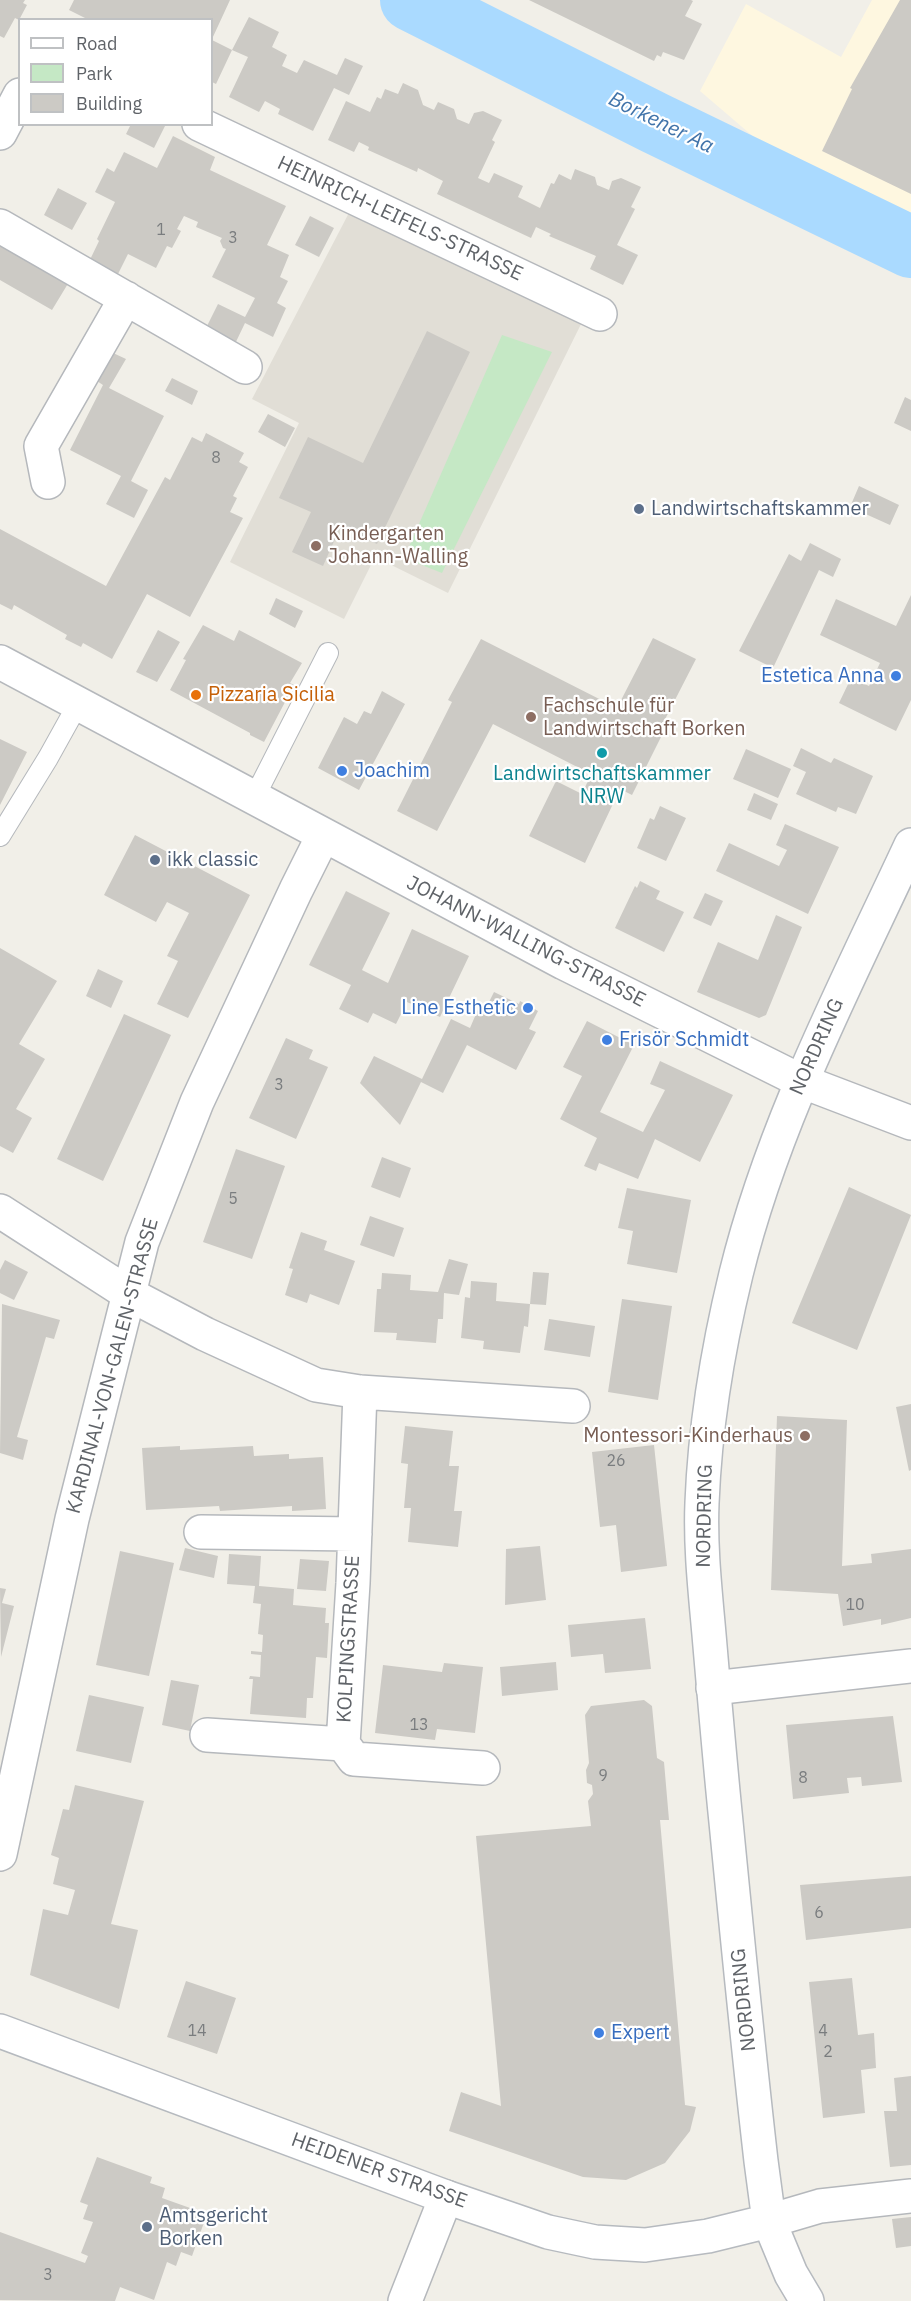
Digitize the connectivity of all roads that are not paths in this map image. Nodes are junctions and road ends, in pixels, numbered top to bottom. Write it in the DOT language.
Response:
graph roads {
  1 [pos="18,99"];
  2 [pos="204,126"];
  3 [pos="0,133"];
  4 [pos="0,226"];
  5 [pos="126,298"];
  6 [pos="600,314"];
  7 [pos="245,367"];
  8 [pos="48,482"];
  9 [pos="328,653"];
  10 [pos="0,662"];
  11 [pos="78,704"];
  12 [pos="254,798"];
  13 [pos="0,836"];
  14 [pos="323,836"];
  15 [pos="911,845"];
  16 [pos="801,1081"];
  17 [pos="911,1123"];
  18 [pos="0,1211"];
  19 [pos="129,1294"];
  20 [pos="360,1392"];
  21 [pos="573,1406"];
  22 [pos="201,1532"];
  23 [pos="355,1534"];
  24 [pos="911,1666"];
  25 [pos="714,1688"];
  26 [pos="207,1735"];
  27 [pos="343,1744"];
  28 [pos="483,1768"];
  29 [pos="0,1854"];
  30 [pos="0,2031"];
  31 [pos="911,2196"];
  32 [pos="446,2197"];
  33 [pos="769,2221"];
  34 [pos="405,2301"];
  35 [pos="807,2301"];
  1 -- 3 [label="street"];
  2 -- 6 [label="street, HEINRICH-LEIFELS-STRASSE"];
  4 -- 5 [label="street"];
  5 -- 7 [label="street"];
  5 -- 8 [label="street"];
  9 -- 12 [label="lane"];
  10 -- 11 [label="street, JOHANN-WALLING-STRASSE"];
  11 -- 12 [label="street, JOHANN-WALLING-STRASSE"];
  11 -- 13 [label="lane"];
  12 -- 14 [label="street, JOHANN-WALLING-STRASSE"];
  14 -- 16 [label="street, JOHANN-WALLING-STRASSE"];
  14 -- 19 [label="street, KARDINAL-VON-GALEN-STRASSE"];
  15 -- 16 [label="street, NORDRING"];
  16 -- 17 [label="street, JOHANN-WALLING-STRASSE"];
  16 -- 25 [label="street, NORDRING"];
  18 -- 19 [label="street"];
  19 -- 20 [label="street"];
  19 -- 29 [label="street, KARDINAL-VON-GALEN-STRASSE"];
  20 -- 21 [label="street"];
  20 -- 23 [label="street, KOLPINGSTRASSE"];
  22 -- 23 [label="street, KOLPINGSTRASSE"];
  23 -- 27 [label="street, KOLPINGSTRASSE"];
  24 -- 25 [label="street"];
  25 -- 33 [label="street, NORDRING"];
  26 -- 27 [label="street, KOLPINGSTRASSE"];
  27 -- 28 [label="street, KOLPINGSTRASSE"];
  30 -- 32 [label="street, HEIDENER STRASSE"];
  31 -- 33 [label="street, HEIDENER STRASSE"];
  32 -- 33 [label="street, HEIDENER STRASSE"];
  32 -- 34 [label="street"];
  33 -- 35 [label="street, NORDRING"];
}
